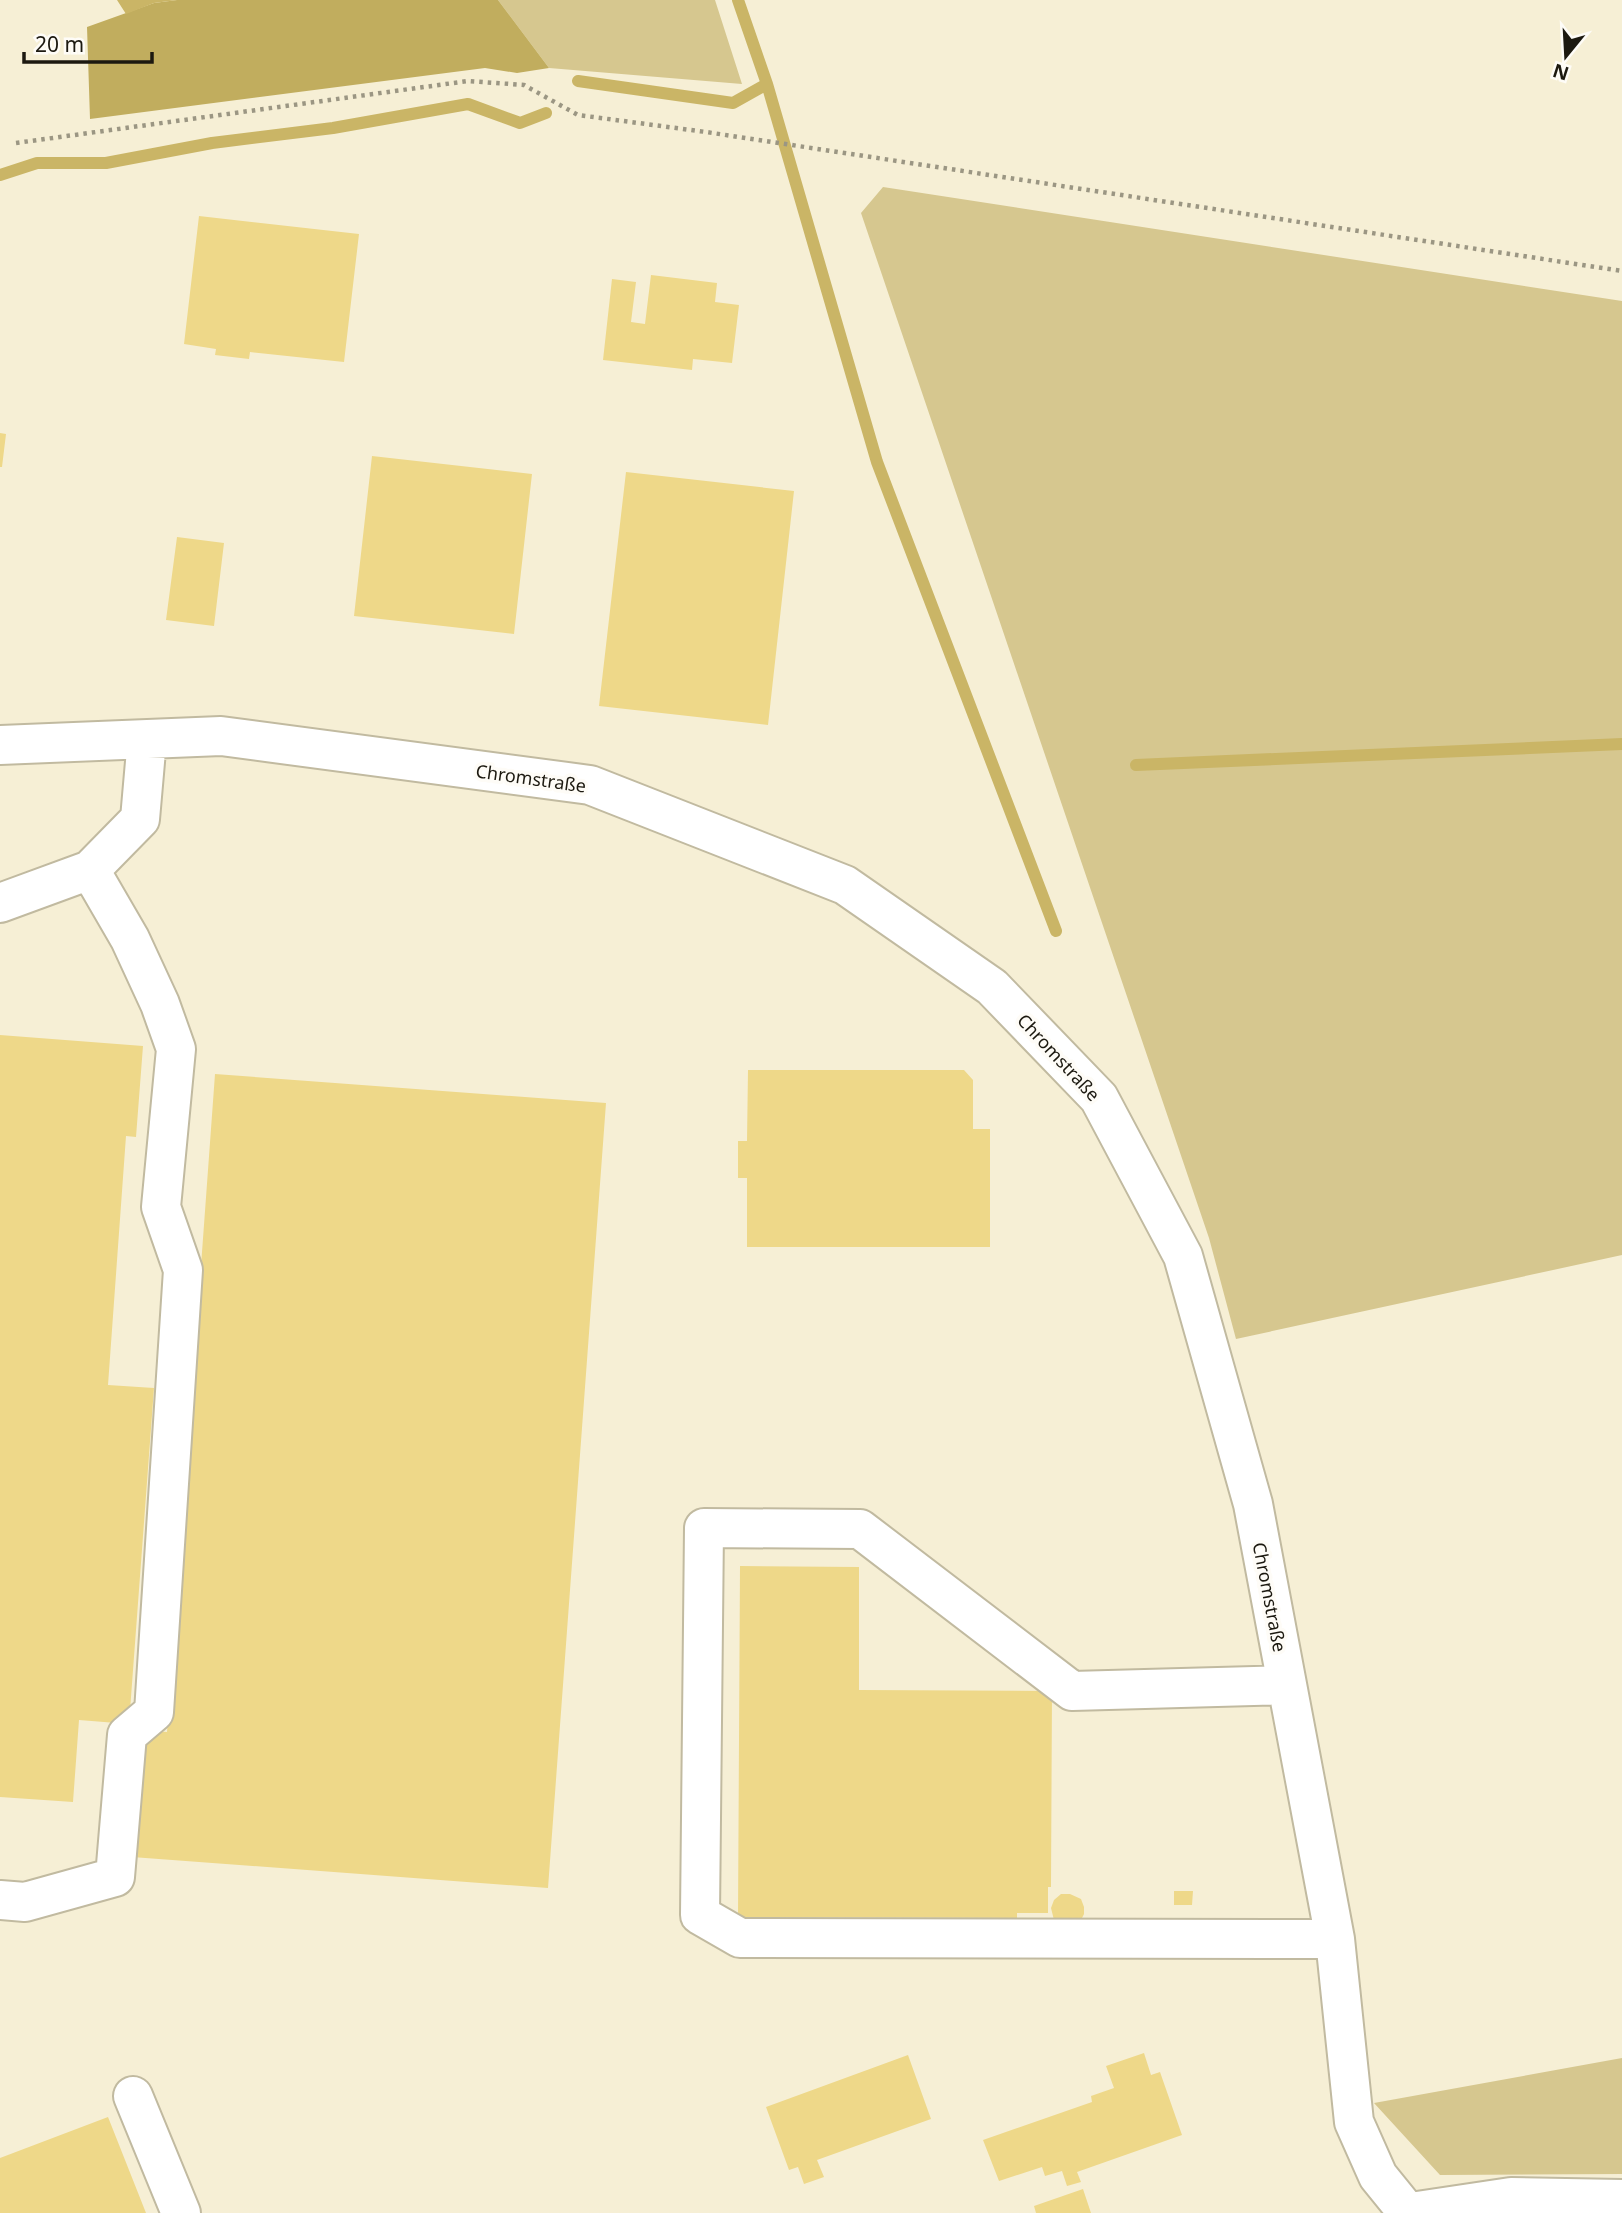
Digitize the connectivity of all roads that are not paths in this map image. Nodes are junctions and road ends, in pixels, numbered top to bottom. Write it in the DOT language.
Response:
graph roads {
  1 [pos="147,739"];
  2 [pos="0,745"];
  3 [pos="90,870"];
  4 [pos="0,903"];
  5 [pos="1286,1685"];
  6 [pos="0,1900"];
  7 [pos="1335,1939"];
  8 [pos="133,2096"];
  9 [pos="1622,2199"];
  10 [pos="181,2213"];
  11 [pos="1407,2213"];
  1 -- 2 [label="street, Chromstraße"];
  1 -- 3 [label="street"];
  1 -- 5 [label="street, Chromstraße"];
  3 -- 4 [label="street"];
  3 -- 6 [label="street"];
  5 -- 7 [label="street, Chromstraße"];
  5 -- 7 [label="street"];
  7 -- 11 [label="street, Chromstraße"];
  8 -- 10 [label="street"];
  9 -- 11 [label="street"];
}
